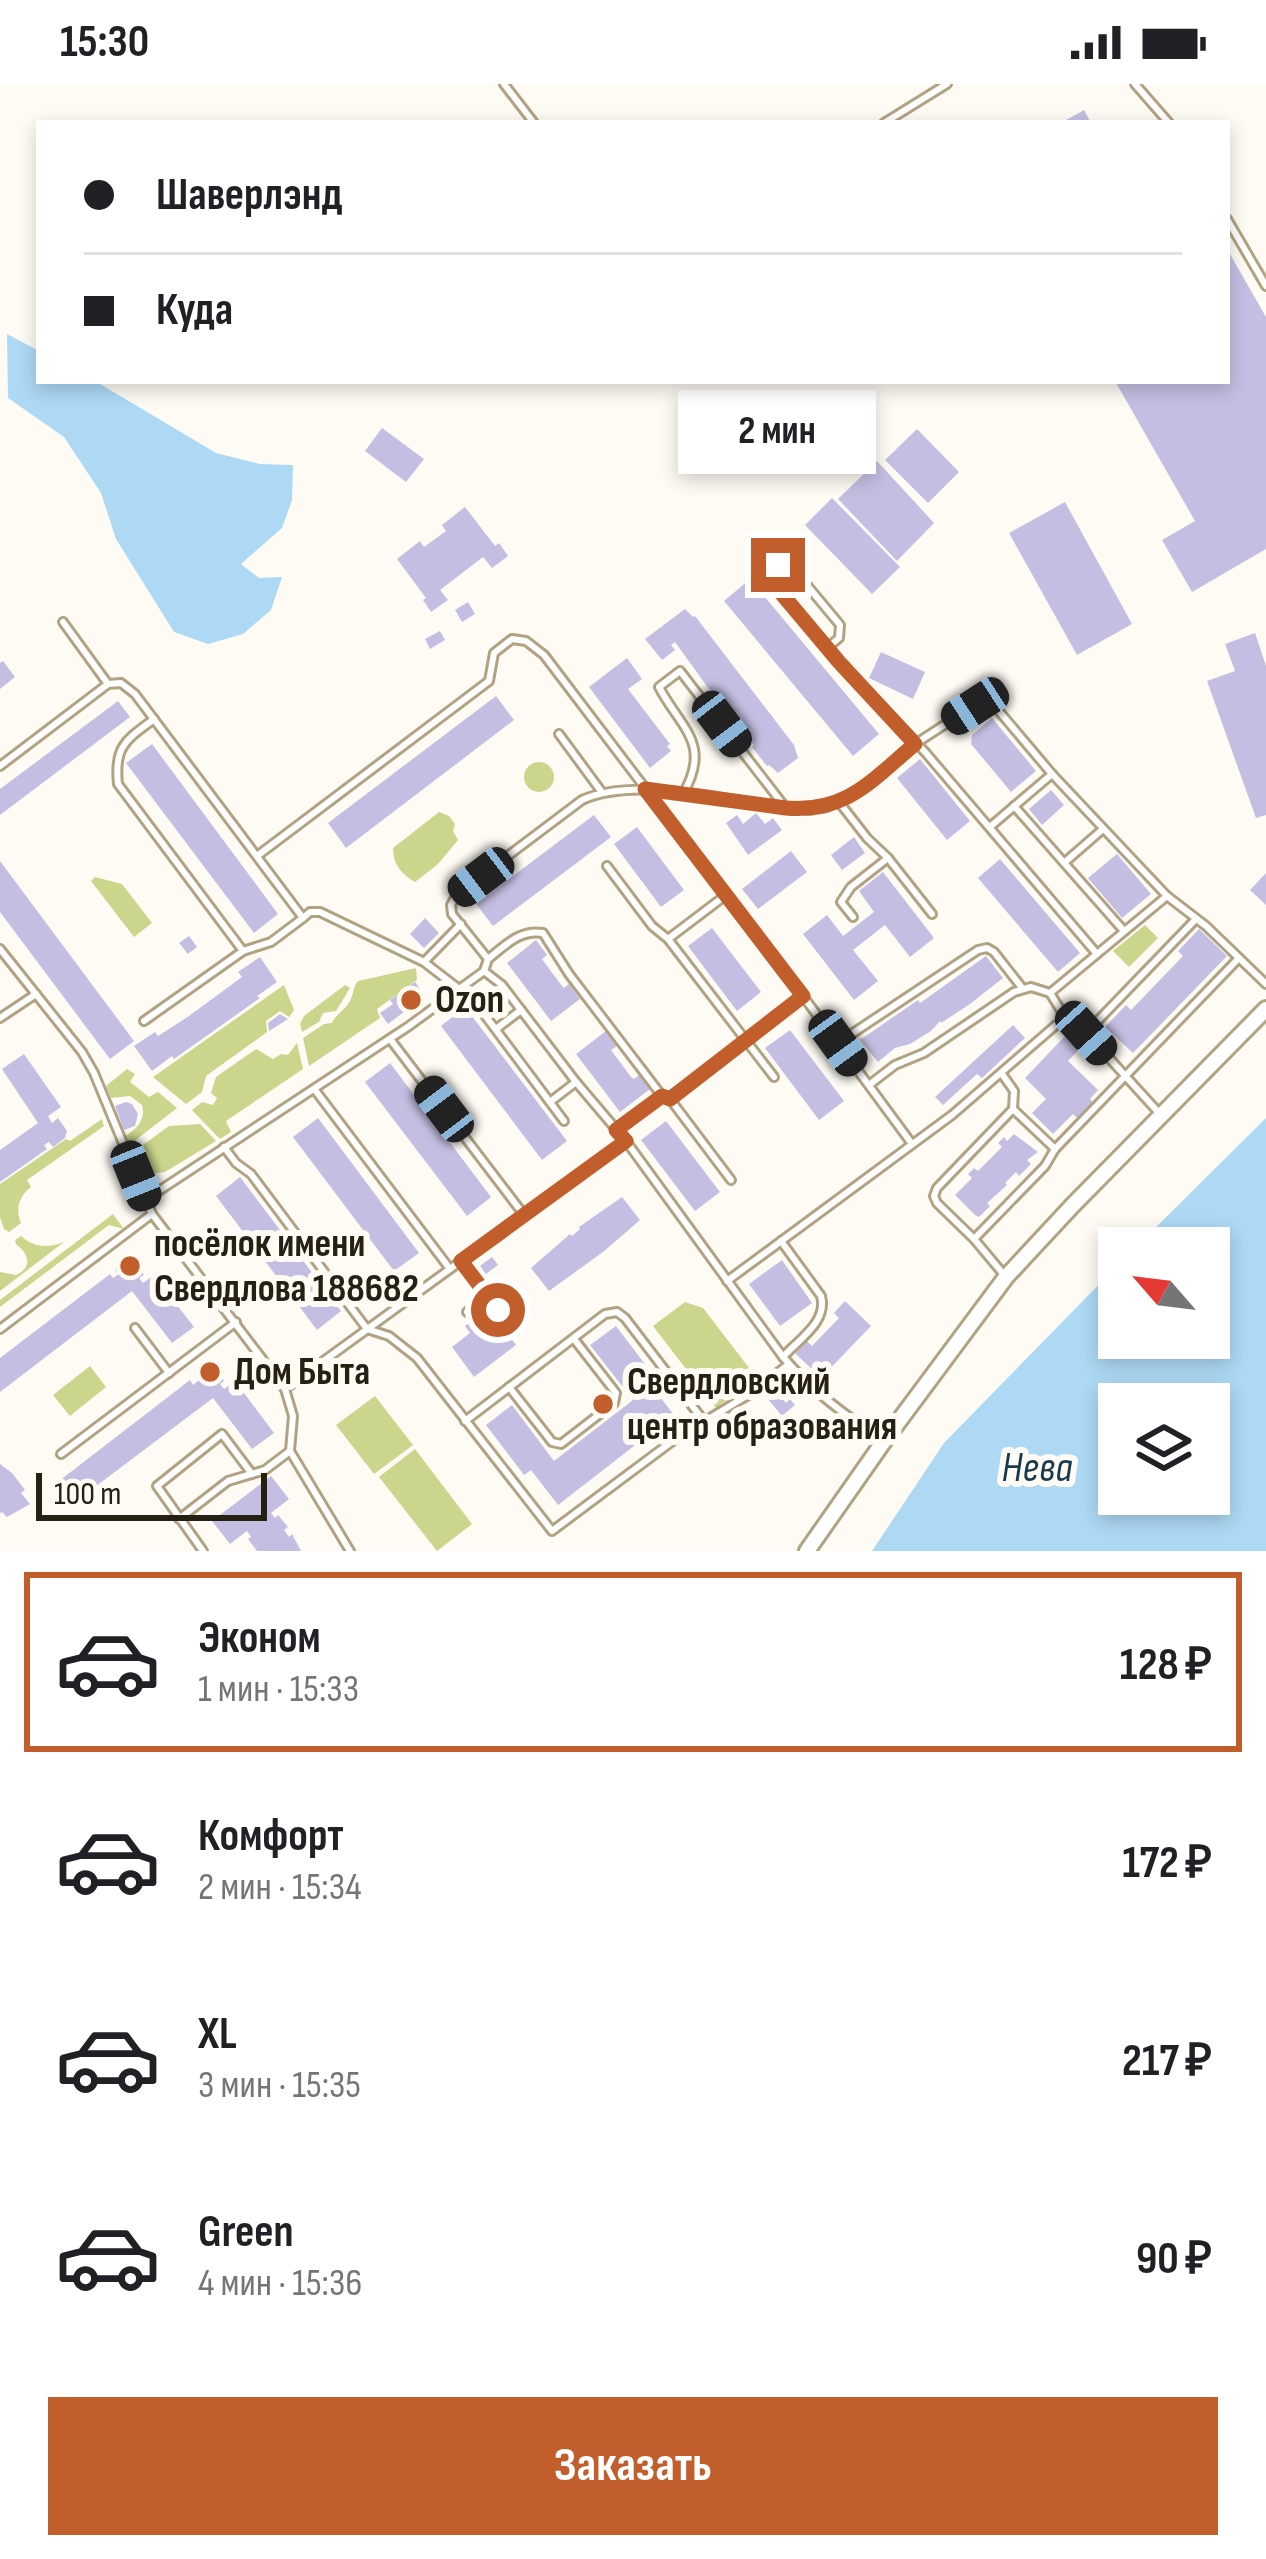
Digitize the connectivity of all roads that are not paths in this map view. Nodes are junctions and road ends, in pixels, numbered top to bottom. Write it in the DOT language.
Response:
graph roads {
  1 [pos="504,84"];
  2 [pos="947,84"];
  3 [pos="1135,84"];
  4 [pos="531,120"];
  5 [pos="889,120"];
  6 [pos="1166,120"];
  7 [pos="1230,224"];
  8 [pos="1266,286"];
  9 [pos="63,622"];
  10 [pos="827,648"];
  11 [pos="109,684"];
  12 [pos="154,719"];
  13 [pos="559,734"];
  14 [pos="915,744"];
  15 [pos="0,766"];
  16 [pos="1052,774"];
  17 [pos="645,789"];
  18 [pos="601,791"];
  19 [pos="683,794"];
  20 [pos="839,802"];
  21 [pos="1014,806"];
  22 [pos="786,808"];
  23 [pos="990,827"];
  24 [pos="1104,829"];
  25 [pos="256,856"];
  26 [pos="888,858"];
  27 [pos="1065,862"];
  28 [pos="607,866"];
  29 [pos="726,895"];
  30 [pos="1167,896"];
  31 [pos="932,914"];
  32 [pos="853,916"];
  33 [pos="303,918"];
  34 [pos="1196,918"];
  35 [pos="461,924"];
  36 [pos="1124,932"];
  37 [pos="668,939"];
  38 [pos="0,949"];
  39 [pos="243,951"];
  40 [pos="1097,954"];
  41 [pos="488,958"];
  42 [pos="1239,958"];
  43 [pos="424,962"];
  44 [pos="484,971"];
  45 [pos="1266,984"];
  46 [pos="459,989"];
  47 [pos="1023,989"];
  48 [pos="1050,993"];
  49 [pos="36,994"];
  50 [pos="803,996"];
  51 [pos="1266,1009"];
  52 [pos="521,1010"];
  53 [pos="484,1014"];
  54 [pos="0,1018"];
  55 [pos="144,1021"];
  56 [pos="1068,1022"];
  57 [pos="496,1029"];
  58 [pos="1086,1033"];
  59 [pos="390,1039"];
  60 [pos="746,1040"];
  61 [pos="838,1043"];
  62 [pos="1002,1074"];
  63 [pos="1125,1076"];
  64 [pos="774,1077"];
  65 [pos="576,1082"];
  66 [pos="869,1085"];
  67 [pos="314,1088"];
  68 [pos="666,1098"];
  69 [pos="550,1102"];
  70 [pos="1013,1109"];
  71 [pos="1162,1116"];
  72 [pos="564,1120"];
  73 [pos="616,1130"];
  74 [pos="626,1141"];
  75 [pos="912,1144"];
  76 [pos="224,1147"];
  77 [pos="1055,1149"];
  78 [pos="731,1180"];
  79 [pos="145,1200"];
  80 [pos="152,1214"];
  81 [pos="524,1215"];
  82 [pos="974,1239"];
  83 [pos="781,1241"];
  84 [pos="461,1261"];
  85 [pos="450,1269"];
  86 [pos="1006,1277"];
  87 [pos="727,1281"];
  88 [pos="488,1296"];
  89 [pos="498,1310"];
  90 [pos="467,1312"];
  91 [pos="236,1322"];
  92 [pos="135,1328"];
  93 [pos="0,1329"];
  94 [pos="367,1329"];
  95 [pos="573,1338"];
  96 [pos="783,1357"];
  97 [pos="790,1364"];
  98 [pos="169,1373"];
  99 [pos="509,1388"];
  100 [pos="285,1389"];
  101 [pos="704,1420"];
  102 [pos="466,1421"];
  103 [pos="884,1441"];
  104 [pos="290,1451"];
  105 [pos="61,1454"];
  106 [pos="252,1474"];
  107 [pos="178,1519"];
  108 [pos="203,1551"];
  109 [pos="350,1551"];
  110 [pos="807,1551"];
  1 -- 4 [label="lane"];
  2 -- 5 [label="lane"];
  3 -- 6 [label="lane"];
  7 -- 8 [label="lane"];
  9 -- 11 [label="lane"];
  10 -- 10 [label="lane"];
  10 -- 14 [label="lane"];
  11 -- 12 [label="lane"];
  11 -- 15 [label="lane"];
  12 -- 25 [label="lane"];
  12 -- 39 [label="lane"];
  13 -- 18 [label="lane"];
  14 -- 16 [label="lane"];
  14 -- 20 [label="lane"];
  14 -- 23 [label="lane"];
  16 -- 21 [label="lane"];
  16 -- 24 [label="lane"];
  17 -- 18 [label="lane"];
  17 -- 19 [label="lane"];
  17 -- 25 [label="lane"];
  17 -- 29 [label="lane"];
  18 -- 35 [label="lane"];
  19 -- 22 [label="lane"];
  19 -- 22 [label="lane"];
  20 -- 22 [label="lane"];
  20 -- 26 [label="lane"];
  21 -- 23 [label="lane"];
  21 -- 27 [label="lane"];
  23 -- 40 [label="lane"];
  24 -- 27 [label="lane"];
  24 -- 30 [label="lane"];
  25 -- 33 [label="lane"];
  26 -- 31 [label="lane"];
  26 -- 32 [label="lane"];
  27 -- 36 [label="lane"];
  28 -- 37 [label="lane"];
  29 -- 37 [label="lane"];
  29 -- 50 [label="lane"];
  30 -- 34 [label="lane"];
  30 -- 36 [label="lane"];
  33 -- 39 [label="lane"];
  33 -- 43 [label="lane"];
  34 -- 42 [label="lane"];
  34 -- 58 [label="lane"];
  35 -- 41 [label="lane"];
  35 -- 43 [label="lane"];
  36 -- 40 [label="lane"];
  37 -- 60 [label="lane"];
  38 -- 49 [label="lane"];
  39 -- 55 [label="lane"];
  40 -- 48 [label="lane"];
  41 -- 44 [label="lane"];
  41 -- 68 [label="lane"];
  42 -- 45 [label="lane"];
  42 -- 63 [label="lane"];
  43 -- 46 [label="lane"];
  44 -- 46 [label="lane"];
  44 -- 52 [label="lane"];
  46 -- 59 [label="lane"];
  47 -- 48 [label="lane"];
  47 -- 61 [label="lane"];
  47 -- 66 [label="lane"];
  48 -- 56 [label="lane"];
  49 -- 54 [label="lane"];
  49 -- 79 [label="lane"];
  50 -- 60 [label="lane"];
  50 -- 61 [label="lane"];
  51 -- 71 [label="street"];
  52 -- 57 [label="lane"];
  52 -- 65 [label="lane"];
  53 -- 57 [label="lane"];
  56 -- 58 [label="lane"];
  56 -- 62 [label="lane"];
  57 -- 69 [label="lane"];
  58 -- 63 [label="lane"];
  59 -- 67 [label="lane"];
  59 -- 81 [label="lane"];
  60 -- 64 [label="lane"];
  60 -- 68 [label="lane"];
  61 -- 66 [label="lane"];
  62 -- 70 [label="lane"];
  62 -- 75 [label="lane"];
  63 -- 71 [label="lane"];
  63 -- 77 [label="lane"];
  65 -- 69 [label="lane"];
  65 -- 73 [label="lane"];
  66 -- 75 [label="lane"];
  67 -- 76 [label="lane"];
  67 -- 85 [label="lane"];
  68 -- 73 [label="lane"];
  68 -- 78 [label="lane"];
  69 -- 72 [label="lane"];
  70 -- 77 [label="lane"];
  70 -- 82 [label="lane"];
  71 -- 86 [label="street"];
  73 -- 74 [label="lane"];
  74 -- 81 [label="lane"];
  74 -- 87 [label="lane"];
  75 -- 83 [label="lane"];
  76 -- 79 [label="lane"];
  76 -- 94 [label="lane"];
  77 -- 82 [label="lane"];
  79 -- 80 [label="lane"];
  80 -- 91 [label="lane"];
  80 -- 93 [label="lane"];
  81 -- 84 [label="lane"];
  82 -- 86 [label="lane"];
  83 -- 87 [label="lane"];
  83 -- 96 [label="lane"];
  84 -- 85 [label="lane"];
  84 -- 88 [label="lane"];
  85 -- 94 [label="lane"];
  86 -- 103 [label="street"];
  87 -- 96 [label="lane"];
  88 -- 89 [label="lane"];
  88 -- 90 [label="lane"];
  91 -- 98 [label="lane"];
  91 -- 100 [label="lane"];
  92 -- 98 [label="lane"];
  94 -- 100 [label="lane"];
  94 -- 102 [label="lane"];
  95 -- 99 [label="lane"];
  95 -- 99 [label="lane"];
  95 -- 101 [label="lane"];
  96 -- 97 [label="lane"];
  97 -- 101 [label="lane"];
  97 -- 103 [label="lane"];
  98 -- 105 [label="lane"];
  99 -- 102 [label="lane"];
  100 -- 104 [label="lane"];
  101 -- 102 [label="lane"];
  103 -- 110 [label="street"];
  104 -- 106 [label="lane"];
  104 -- 109 [label="lane"];
  106 -- 107 [label="lane"];
  106 -- 107 [label="lane"];
  107 -- 108 [label="lane"];
}
